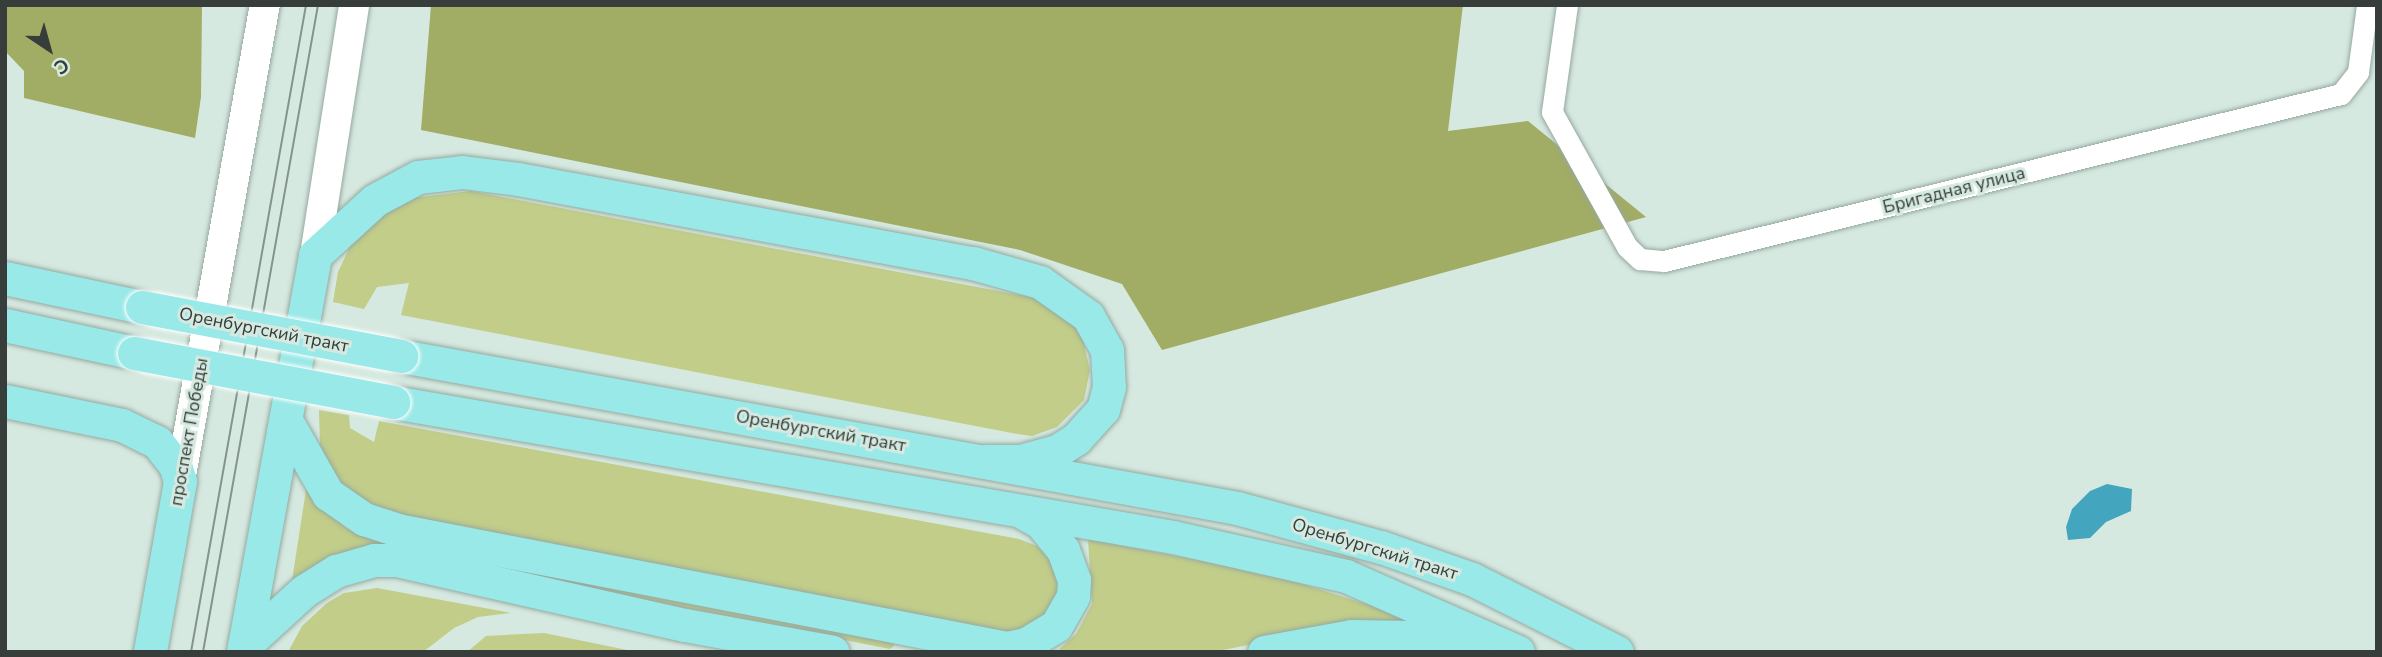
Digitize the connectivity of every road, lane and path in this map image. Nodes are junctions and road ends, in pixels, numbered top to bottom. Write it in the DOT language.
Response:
graph roads {
  1 [pos="265,5"];
  2 [pos="354,5"];
  3 [pos="1567,5"];
  4 [pos="2367,5"];
  5 [pos="315,255"];
  6 [pos="5,278"];
  7 [pos="5,325"];
  8 [pos="5,401"];
  9 [pos="288,424"];
  10 [pos="985,461"];
  11 [pos="180,481"];
  12 [pos="1010,506"];
  13 [pos="1415,637"];
  14 [pos="244,649"];
  15 [pos="150,652"];
  16 [pos="833,652"];
  17 [pos="1264,652"];
  18 [pos="1378,652"];
  19 [pos="1479,652"];
  20 [pos="1518,652"];
  21 [pos="1617,652"];
  1 -- 11 [label="main road, проспект Победы"];
  2 -- 5 [label="main road"];
  3 -- 4 [label="street, Бригадная улица"];
  5 -- 9 [label="main road"];
  5 -- 10 [label="main road"];
  6 -- 10 [label="main road, Оренбургский тракт, bridge"];
  7 -- 12 [label="main road, Оренбургский тракт, bridge"];
  8 -- 11 [label="main road"];
  9 -- 12 [label="main road"];
  9 -- 14 [label="main road"];
  10 -- 21 [label="main road, Оренбургский тракт"];
  11 -- 15 [label="main road, проспект Победы"];
  12 -- 20 [label="main road, Оренбургский тракт"];
  13 -- 17 [label="main road"];
  13 -- 18 [label="street"];
  13 -- 19 [label="main road"];
  14 -- 16 [label="main road"];
}
